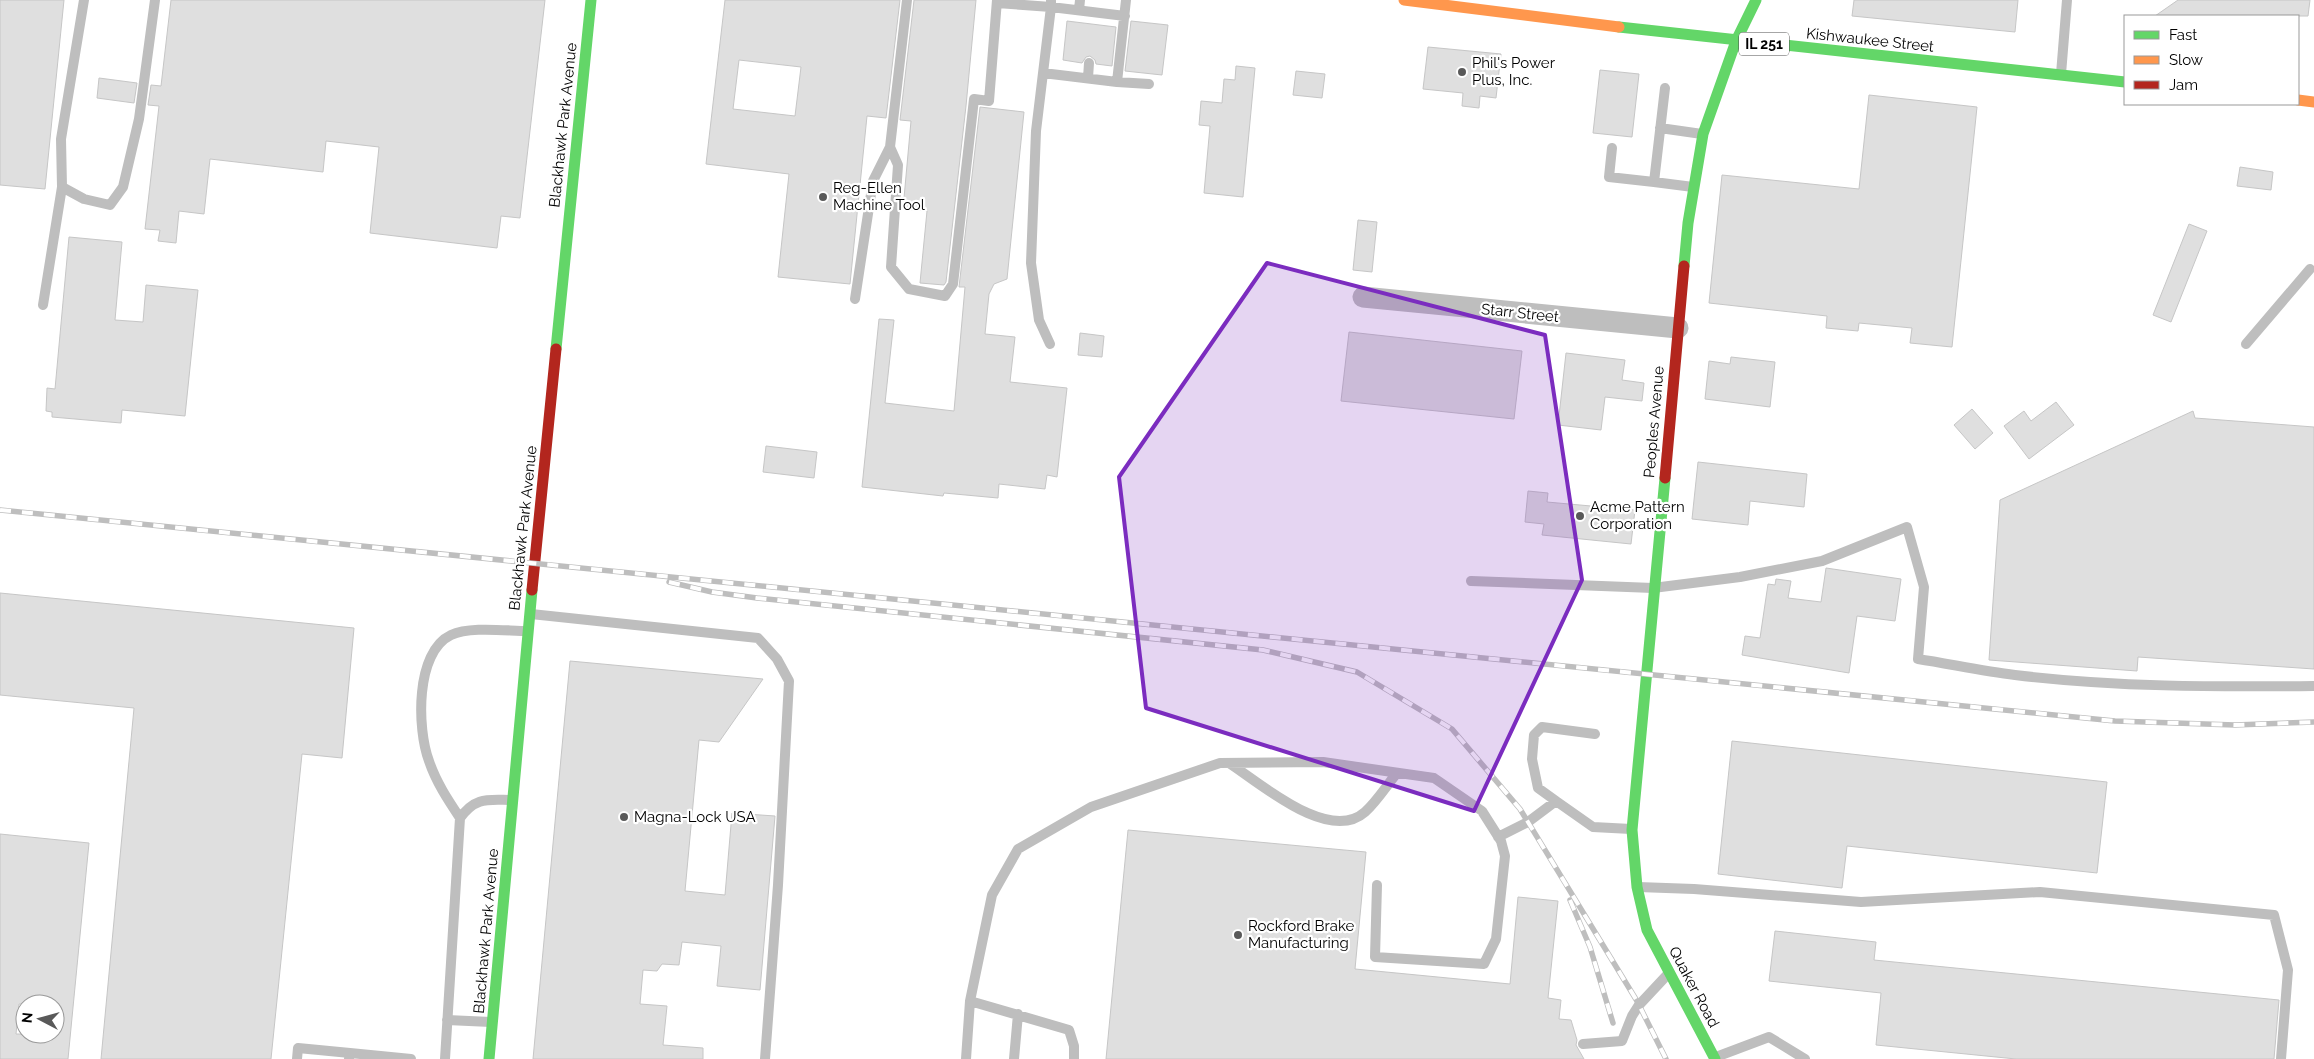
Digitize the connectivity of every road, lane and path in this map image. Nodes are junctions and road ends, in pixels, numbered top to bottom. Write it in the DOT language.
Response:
graph roads {
  1 [pos="84,0"];
  2 [pos="155,0"];
  3 [pos="591,0"];
  4 [pos="907,0"];
  5 [pos="1126,0"];
  6 [pos="1410,0"];
  7 [pos="1756,0"];
  8 [pos="2067,0"];
  9 [pos="997,1"];
  10 [pos="1051,3"];
  11 [pos="1079,5"];
  12 [pos="1095,12"];
  13 [pos="1125,16"];
  14 [pos="1094,24"];
  15 [pos="1736,41"];
  16 [pos="1089,63"];
  17 [pos="1043,73"];
  18 [pos="2061,75"];
  19 [pos="1088,78"];
  20 [pos="1117,82"];
  21 [pos="2124,82"];
  22 [pos="1149,84"];
  23 [pos="1665,88"];
  24 [pos="2299,100"];
  25 [pos="2314,102"];
  26 [pos="1660,128"];
  27 [pos="1703,134"];
  28 [pos="890,147"];
  29 [pos="1612,148"];
  30 [pos="1654,182"];
  31 [pos="62,187"];
  32 [pos="1694,187"];
  33 [pos="2313,269"];
  34 [pos="1363,297"];
  35 [pos="855,299"];
  36 [pos="43,304"];
  37 [pos="1678,328"];
  38 [pos="1050,344"];
  39 [pos="2246,344"];
  40 [pos="1471,581"];
  41 [pos="1653,588"];
  42 [pos="530,614"];
  43 [pos="528,631"];
  44 [pos="2314,686"];
  45 [pos="1595,734"];
  46 [pos="1228,763"];
  47 [pos="1397,772"];
  48 [pos="513,800"];
  49 [pos="1556,802"];
  50 [pos="460,818"];
  51 [pos="1632,830"];
  52 [pos="1498,837"];
  53 [pos="1378,885"];
  54 [pos="1637,887"];
  55 [pos="1647,930"];
  56 [pos="1670,972"];
  57 [pos="970,1001"];
  58 [pos="1018,1014"];
  59 [pos="447,1020"];
  60 [pos="492,1022"];
  61 [pos="1583,1044"];
  62 [pos="349,1056"];
  63 [pos="1714,1058"];
  64 [pos="297,1059"];
  65 [pos="411,1059"];
  66 [pos="416,1059"];
  67 [pos="445,1059"];
  68 [pos="489,1059"];
  69 [pos="765,1059"];
  70 [pos="966,1059"];
  71 [pos="1014,1059"];
  72 [pos="1074,1059"];
  73 [pos="1805,1059"];
  74 [pos="2281,1059"];
  1 -- 31 [label="lane"];
  2 -- 31 [label="lane"];
  3 -- 42 [label="street, Blackhawk Park Avenue"];
  4 -- 28 [label="lane"];
  5 -- 13 [label="lane"];
  6 -- 15 [label="street, Kishwaukee Street / IL 251"];
  7 -- 15 [label="street, Peoples Avenue"];
  8 -- 18 [label="lane"];
  9 -- 10 [label="lane"];
  9 -- 28 [label="lane"];
  10 -- 11 [label="lane"];
  10 -- 17 [label="lane"];
  11 -- 12 [label="lane"];
  12 -- 13 [label="lane"];
  12 -- 14 [label="lane"];
  13 -- 20 [label="lane"];
  15 -- 18 [label="street, Kishwaukee Street / IL 251"];
  15 -- 27 [label="street, Peoples Avenue"];
  16 -- 19 [label="lane"];
  17 -- 19 [label="lane"];
  17 -- 38 [label="lane"];
  18 -- 21 [label="street, Kishwaukee Street / IL 251"];
  19 -- 20 [label="lane"];
  20 -- 22 [label="lane"];
  23 -- 26 [label="lane"];
  24 -- 25 [label="street"];
  26 -- 27 [label="lane"];
  26 -- 30 [label="lane"];
  27 -- 32 [label="street, Peoples Avenue"];
  28 -- 35 [label="lane"];
  29 -- 30 [label="lane"];
  30 -- 32 [label="lane"];
  31 -- 36 [label="lane"];
  32 -- 37 [label="street, Peoples Avenue"];
  33 -- 39 [label="lane"];
  34 -- 37 [label="street, Starr Street"];
  37 -- 41 [label="street, Peoples Avenue"];
  40 -- 41 [label="lane"];
  41 -- 44 [label="lane"];
  41 -- 51 [label="street, Peoples Avenue"];
  42 -- 43 [label="street, Blackhawk Park Avenue"];
  42 -- 69 [label="lane"];
  43 -- 48 [label="street, Blackhawk Park Avenue"];
  43 -- 50 [label="lane"];
  45 -- 49 [label="lane"];
  46 -- 47 [label="lane"];
  46 -- 47 [label="lane"];
  46 -- 57 [label="lane"];
  47 -- 52 [label="lane"];
  48 -- 50 [label="lane"];
  48 -- 60 [label="street, Blackhawk Park Avenue"];
  49 -- 51 [label="lane"];
  49 -- 52 [label="lane"];
  50 -- 59 [label="lane"];
  51 -- 54 [label="street, Peoples Avenue"];
  52 -- 53 [label="lane"];
  54 -- 55 [label="street, Peoples Avenue"];
  54 -- 74 [label="lane"];
  55 -- 56 [label="street, Quaker Road"];
  56 -- 61 [label="lane"];
  56 -- 63 [label="street, Quaker Road"];
  57 -- 58 [label="lane"];
  57 -- 70 [label="lane"];
  58 -- 71 [label="lane"];
  58 -- 72 [label="lane"];
  59 -- 60 [label="lane"];
  59 -- 67 [label="lane"];
  60 -- 68 [label="street, Blackhawk Park Avenue"];
  62 -- 64 [label="lane"];
  62 -- 65 [label="lane"];
  63 -- 73 [label="lane"];
  65 -- 66 [label="lane"];
}
